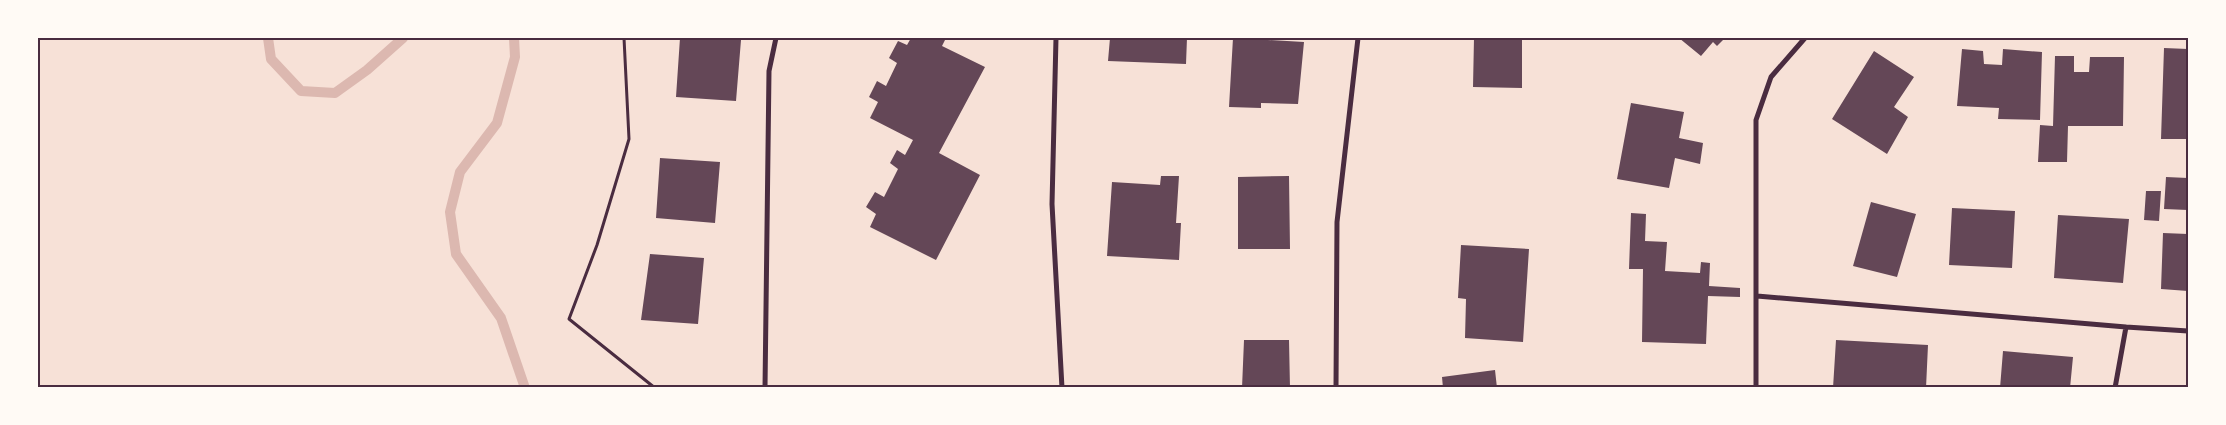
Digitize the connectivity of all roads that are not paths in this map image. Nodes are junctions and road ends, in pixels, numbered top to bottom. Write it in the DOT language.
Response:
graph roads {
  1 [pos="776,38"];
  2 [pos="1056,38"];
  3 [pos="1358,38"];
  4 [pos="1805,38"];
  5 [pos="1757,296"];
  6 [pos="2126,327"];
  7 [pos="2188,331"];
  8 [pos="765,388"];
  9 [pos="1062,388"];
  10 [pos="1336,388"];
  11 [pos="1756,388"];
  12 [pos="2115,388"];
  1 -- 8 [label="street"];
  2 -- 9 [label="street"];
  3 -- 10 [label="street"];
  4 -- 5 [label="street"];
  5 -- 6 [label="street"];
  5 -- 11 [label="street"];
  6 -- 7 [label="street"];
  6 -- 12 [label="street"];
}
